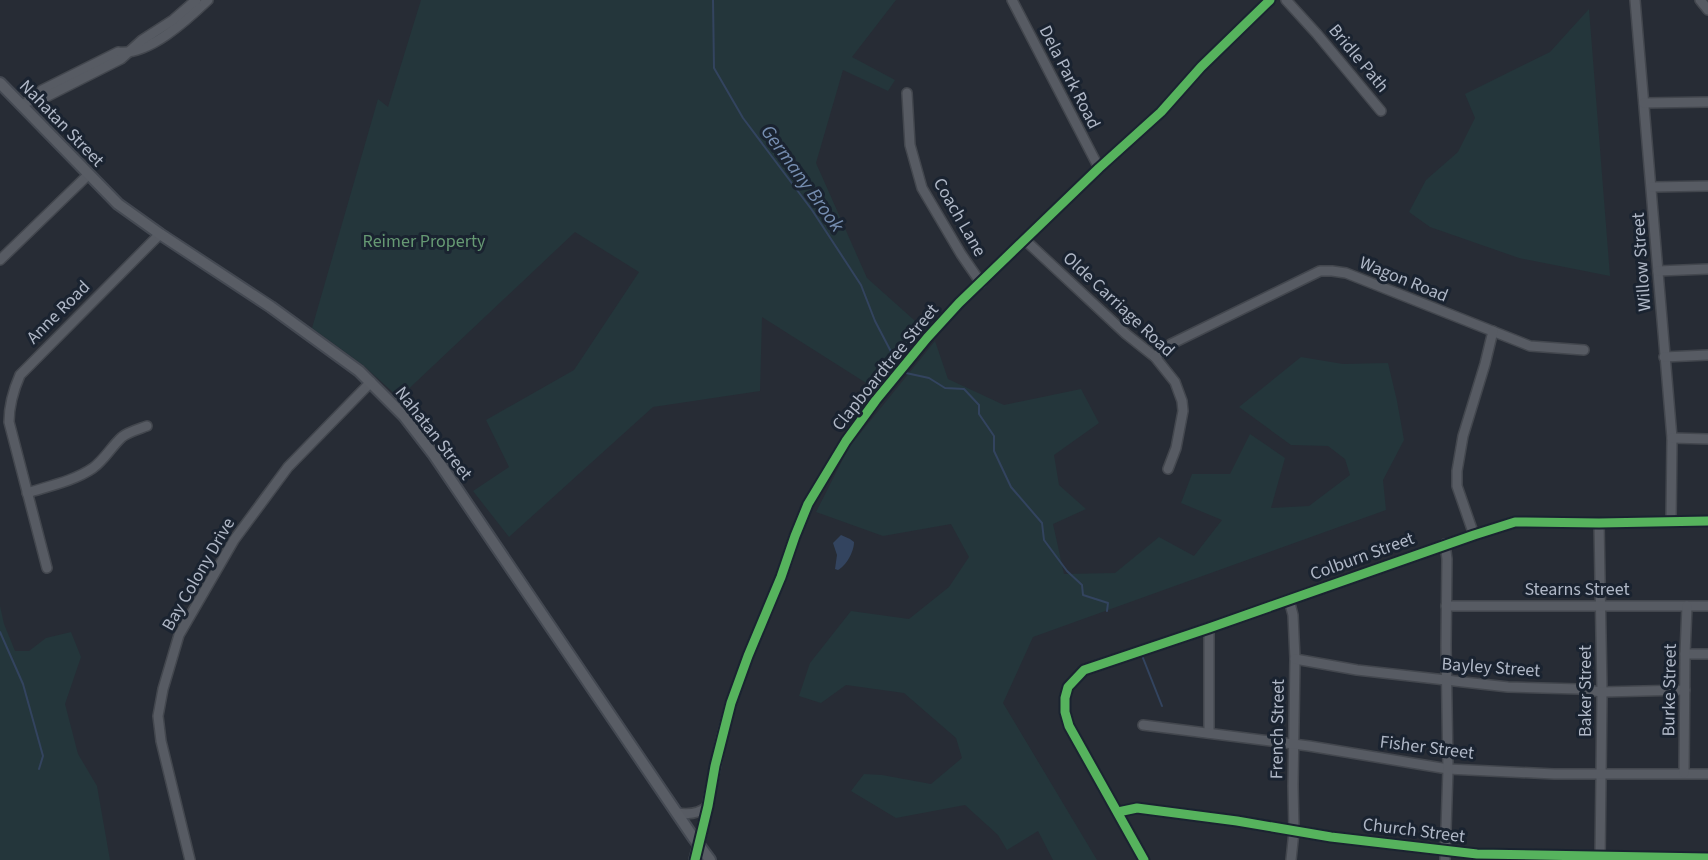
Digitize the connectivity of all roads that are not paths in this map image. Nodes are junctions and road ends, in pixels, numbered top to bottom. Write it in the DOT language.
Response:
graph roads {
  1 [pos="196,0"];
  2 [pos="208,0"];
  3 [pos="1012,0"];
  4 [pos="1270,0"];
  5 [pos="1286,0"];
  6 [pos="1635,0"];
  7 [pos="1700,0"];
  8 [pos="1708,10"];
  9 [pos="126,53"];
  10 [pos="2,90"];
  11 [pos="907,93"];
  12 [pos="1708,102"];
  13 [pos="1644,103"];
  14 [pos="21,105"];
  15 [pos="1382,111"];
  16 [pos="1099,168"];
  17 [pos="88,174"];
  18 [pos="1708,186"];
  19 [pos="1652,187"];
  20 [pos="160,234"];
  21 [pos="1025,240"];
  22 [pos="0,260"];
  23 [pos="1708,268"];
  24 [pos="1658,271"];
  25 [pos="981,283"];
  26 [pos="1493,331"];
  27 [pos="1584,350"];
  28 [pos="1708,356"];
  29 [pos="1155,357"];
  30 [pos="1664,357"];
  31 [pos="370,382"];
  32 [pos="147,426"];
  33 [pos="1672,438"];
  34 [pos="1708,439"];
  35 [pos="1168,469"];
  36 [pos="27,493"];
  37 [pos="1671,521"];
  38 [pos="1708,521"];
  39 [pos="1599,523"];
  40 [pos="1474,534"];
  41 [pos="1445,544"];
  42 [pos="46,568"];
  43 [pos="1289,600"];
  44 [pos="1446,606"];
  45 [pos="1601,606"];
  46 [pos="1687,606"];
  47 [pos="1708,606"];
  48 [pos="1209,628"];
  49 [pos="1685,654"];
  50 [pos="1708,654"];
  51 [pos="1295,659"];
  52 [pos="1447,681"];
  53 [pos="1685,690"];
  54 [pos="1602,692"];
  55 [pos="1143,725"];
  56 [pos="1209,733"];
  57 [pos="1294,745"];
  58 [pos="1448,769"];
  59 [pos="1601,773"];
  60 [pos="1684,773"];
  61 [pos="1708,774"];
  62 [pos="708,806"];
  63 [pos="1118,812"];
  64 [pos="677,813"];
  65 [pos="1294,831"];
  66 [pos="699,845"];
  67 [pos="1445,855"];
  68 [pos="1601,858"];
  69 [pos="1708,858"];
  70 [pos="190,860"];
  71 [pos="695,860"];
  72 [pos="710,860"];
  73 [pos="1144,860"];
  74 [pos="1291,860"];
  1 -- 9 [label="street"];
  2 -- 9 [label="street"];
  3 -- 16 [label="street, Dela Park Road"];
  4 -- 16 [label="street, Clapboardtree Street"];
  5 -- 15 [label="street, Bridle Path"];
  6 -- 13 [label="street, Willow Street"];
  7 -- 8 [label="street"];
  9 -- 14 [label="street"];
  10 -- 14 [label="main road, Nahatan Street"];
  11 -- 25 [label="street, Coach Lane"];
  12 -- 13 [label="street"];
  13 -- 19 [label="street, Willow Street"];
  14 -- 17 [label="main road, Nahatan Street"];
  16 -- 21 [label="street, Clapboardtree Street"];
  17 -- 20 [label="main road, Nahatan Street"];
  17 -- 22 [label="street"];
  18 -- 19 [label="street"];
  19 -- 24 [label="street, Willow Street"];
  20 -- 31 [label="main road, Nahatan Street"];
  20 -- 36 [label="street, Anne Road"];
  21 -- 25 [label="street, Clapboardtree Street"];
  21 -- 29 [label="street, Olde Carriage Road"];
  23 -- 24 [label="street"];
  24 -- 30 [label="street, Willow Street"];
  25 -- 62 [label="street, Clapboardtree Street"];
  26 -- 27 [label="street, Wagon Road"];
  26 -- 29 [label="street, Wagon Road"];
  26 -- 40 [label="street"];
  28 -- 30 [label="street"];
  29 -- 35 [label="street, Olde Carriage Road"];
  30 -- 33 [label="street, Willow Street"];
  31 -- 64 [label="main road, Nahatan Street"];
  31 -- 70 [label="street, Bay Colony Drive"];
  32 -- 36 [label="street"];
  33 -- 34 [label="street"];
  33 -- 37 [label="street, Willow Street"];
  36 -- 42 [label="street, Anne Road"];
  37 -- 38 [label="street, Colburn Street"];
  37 -- 39 [label="street, Colburn Street"];
  39 -- 40 [label="street, Colburn Street"];
  39 -- 45 [label="street, Baker Street"];
  40 -- 41 [label="street, Colburn Street"];
  41 -- 43 [label="street, Colburn Street"];
  41 -- 44 [label="street"];
  43 -- 48 [label="street, Colburn Street"];
  43 -- 51 [label="street, French Street"];
  44 -- 45 [label="street, Stearns Street"];
  44 -- 52 [label="street"];
  45 -- 46 [label="street, Stearns Street"];
  45 -- 54 [label="street, Baker Street"];
  46 -- 47 [label="street, Stearns Street"];
  46 -- 49 [label="street, Burke Street"];
  48 -- 56 [label="street"];
  48 -- 63 [label="street, Colburn Street"];
  49 -- 50 [label="street"];
  49 -- 53 [label="street, Burke Street"];
  51 -- 52 [label="street, Bayley Street"];
  51 -- 57 [label="street, French Street"];
  52 -- 54 [label="street, Bayley Street"];
  52 -- 58 [label="street"];
  53 -- 54 [label="street, Bayley Street"];
  53 -- 60 [label="street, Burke Street"];
  54 -- 59 [label="street, Baker Street"];
  55 -- 56 [label="street, Fisher Street"];
  56 -- 57 [label="street, Fisher Street"];
  57 -- 58 [label="street, Fisher Street"];
  57 -- 65 [label="street, French Street"];
  58 -- 59 [label="street, Fisher Street"];
  58 -- 67 [label="street"];
  59 -- 60 [label="street, Fisher Street"];
  59 -- 68 [label="street, Baker Street"];
  60 -- 61 [label="street, Fisher Street"];
  62 -- 64 [label="street"];
  62 -- 66 [label="street, Clapboardtree Street"];
  63 -- 65 [label="street, Church Street"];
  63 -- 73 [label="street"];
  64 -- 66 [label="main road, Nahatan Street"];
  65 -- 67 [label="street, Church Street"];
  65 -- 74 [label="street, French Street"];
  66 -- 71 [label="main road, Clapboardtree Street"];
  66 -- 72 [label="main road, Nahatan Street"];
  67 -- 68 [label="street, Church Street"];
  68 -- 69 [label="street, Church Street"];
}
